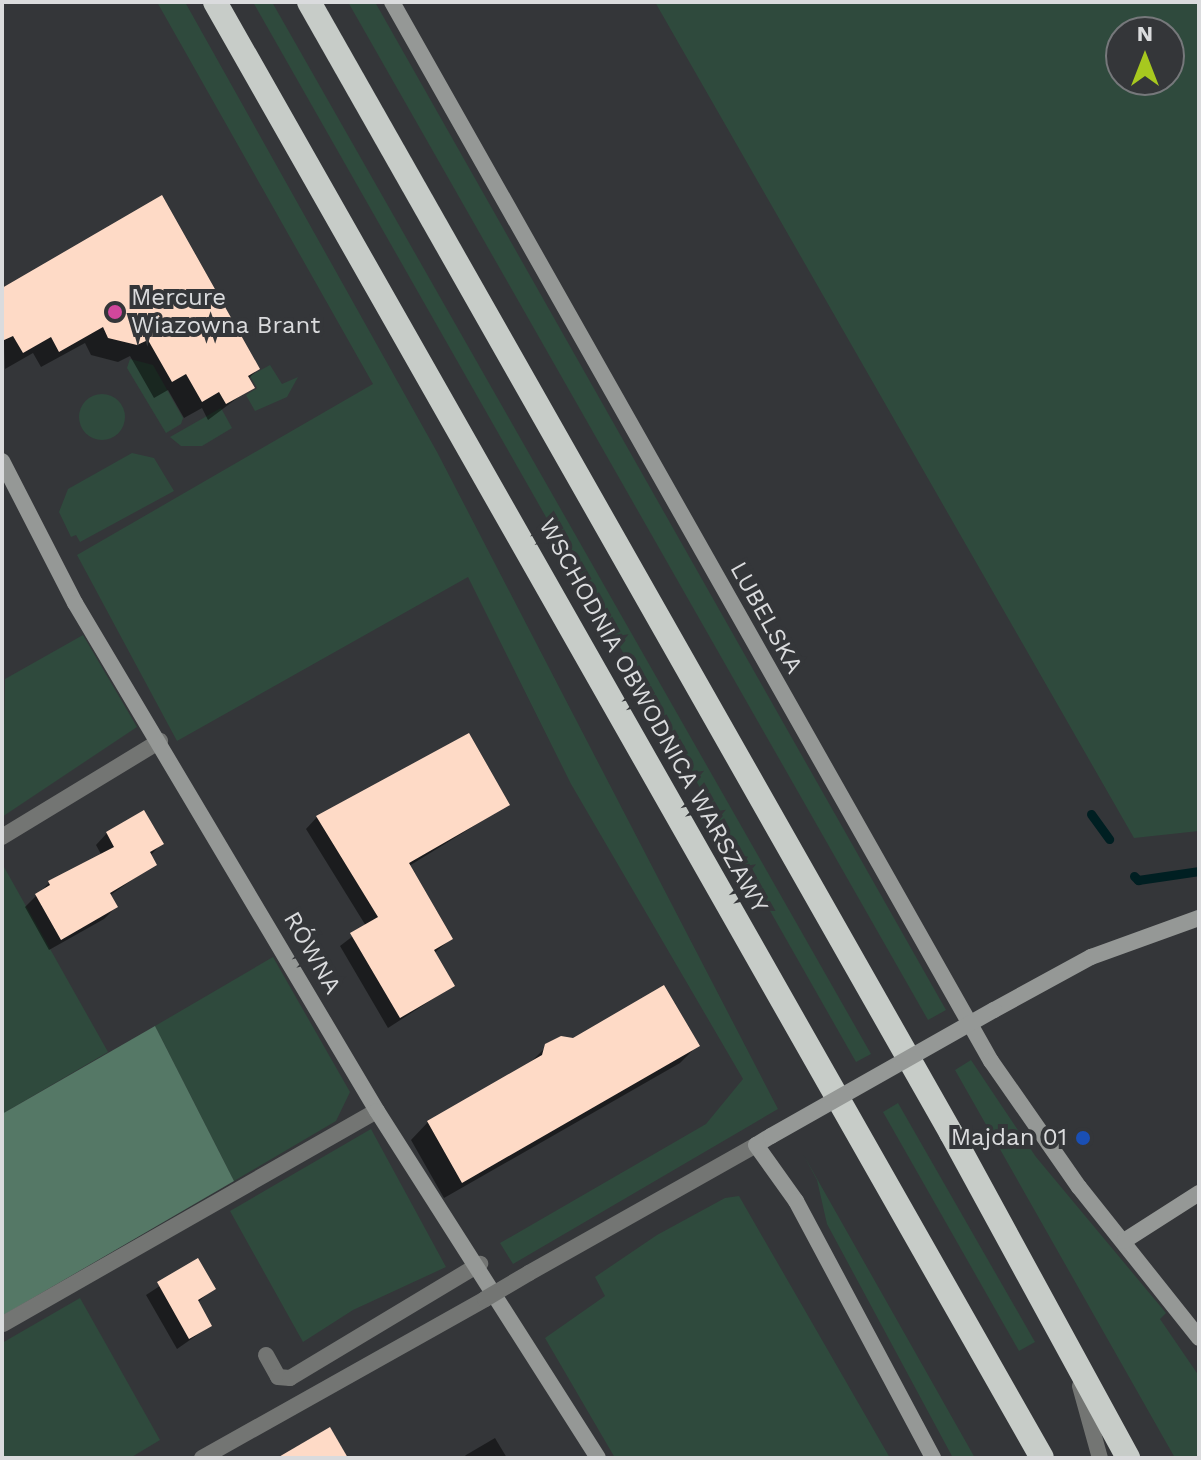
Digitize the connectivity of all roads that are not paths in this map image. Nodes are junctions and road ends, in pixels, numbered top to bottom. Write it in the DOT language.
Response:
graph roads {
  1 [pos="215,2"];
  2 [pos="309,2"];
  3 [pos="392,2"];
  4 [pos="2,461"];
  5 [pos="160,741"];
  6 [pos="2,837"];
  7 [pos="1199,918"];
  8 [pos="377,1111"];
  9 [pos="764,1141"];
  10 [pos="1199,1193"];
  11 [pos="1124,1241"];
  12 [pos="480,1264"];
  13 [pos="3,1324"];
  14 [pos="1199,1338"];
  15 [pos="266,1355"];
  16 [pos="1075,1365"];
  17 [pos="202,1458"];
  18 [pos="598,1458"];
  19 [pos="933,1458"];
  20 [pos="1042,1458"];
  21 [pos="1100,1458"];
  22 [pos="1128,1458"];
  1 -- 20 [label="highway, WSCHODNIA OBWODNICA WARSZAWY"];
  2 -- 16 [label="highway"];
  3 -- 11 [label="street, LUBELSKA"];
  4 -- 5 [label="street, RÓWNA"];
  5 -- 6 [label="street"];
  5 -- 8 [label="street, RÓWNA"];
  7 -- 9 [label="street, bridge"];
  8 -- 12 [label="street, RÓWNA"];
  8 -- 13 [label="street"];
  9 -- 17 [label="street, bridge"];
  9 -- 19 [label="street"];
  10 -- 11 [label="street"];
  11 -- 14 [label="street, LUBELSKA"];
  12 -- 15 [label="street"];
  12 -- 18 [label="street, RÓWNA"];
  16 -- 21 [label="street"];
  16 -- 22 [label="highway"];
}
